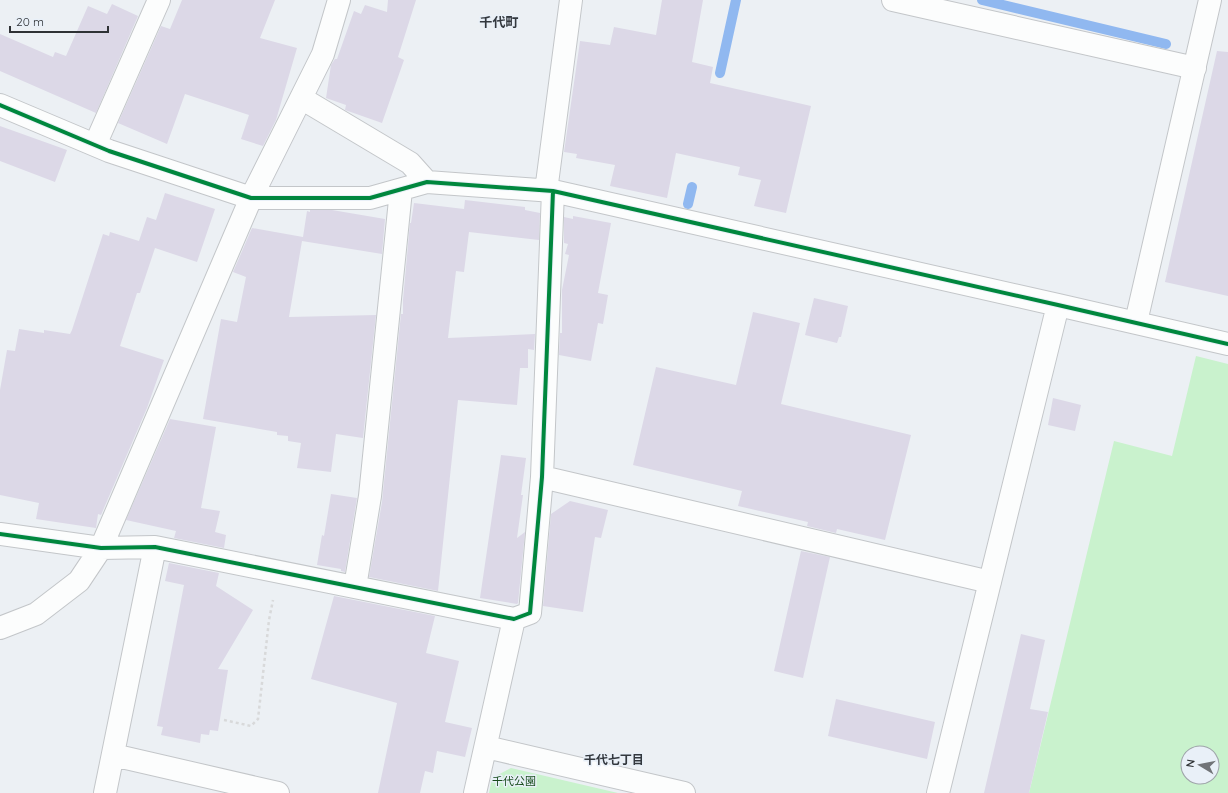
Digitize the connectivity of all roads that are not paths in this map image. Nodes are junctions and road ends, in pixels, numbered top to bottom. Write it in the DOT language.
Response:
graph roads {
  1 [pos="159,0"];
  2 [pos="339,0"];
  3 [pos="571,0"];
  4 [pos="893,0"];
  5 [pos="1210,0"];
  6 [pos="1195,68"];
  7 [pos="301,98"];
  8 [pos="0,105"];
  9 [pos="96,145"];
  10 [pos="427,182"];
  11 [pos="401,190"];
  12 [pos="550,191"];
  13 [pos="251,198"];
  14 [pos="1058,305"];
  15 [pos="1136,322"];
  16 [pos="1228,344"];
  17 [pos="542,478"];
  18 [pos="0,534"];
  19 [pos="155,546"];
  20 [pos="101,548"];
  21 [pos="990,582"];
  22 [pos="355,587"];
  23 [pos="514,619"];
  24 [pos="0,628"];
  25 [pos="486,747"];
  26 [pos="113,755"];
  27 [pos="105,793"];
  28 [pos="278,793"];
  29 [pos="475,793"];
  30 [pos="684,793"];
  31 [pos="938,793"];
  1 -- 9 [label="street"];
  2 -- 7 [label="street"];
  3 -- 12 [label="street"];
  4 -- 6 [label="street"];
  5 -- 6 [label="street"];
  6 -- 15 [label="street"];
  7 -- 10 [label="street"];
  7 -- 13 [label="street"];
  8 -- 9 [label="street"];
  9 -- 13 [label="street"];
  10 -- 11 [label="street"];
  10 -- 12 [label="street"];
  11 -- 13 [label="street"];
  11 -- 22 [label="street"];
  12 -- 14 [label="street"];
  12 -- 17 [label="street"];
  13 -- 20 [label="street"];
  14 -- 15 [label="street"];
  14 -- 21 [label="street"];
  15 -- 16 [label="street"];
  17 -- 21 [label="street"];
  17 -- 23 [label="street"];
  18 -- 20 [label="street"];
  19 -- 20 [label="street"];
  19 -- 22 [label="street"];
  19 -- 26 [label="street"];
  20 -- 24 [label="street"];
  21 -- 31 [label="street"];
  22 -- 23 [label="street"];
  23 -- 25 [label="street"];
  25 -- 29 [label="street"];
  25 -- 30 [label="street"];
  26 -- 27 [label="street"];
  26 -- 28 [label="street"];
}
